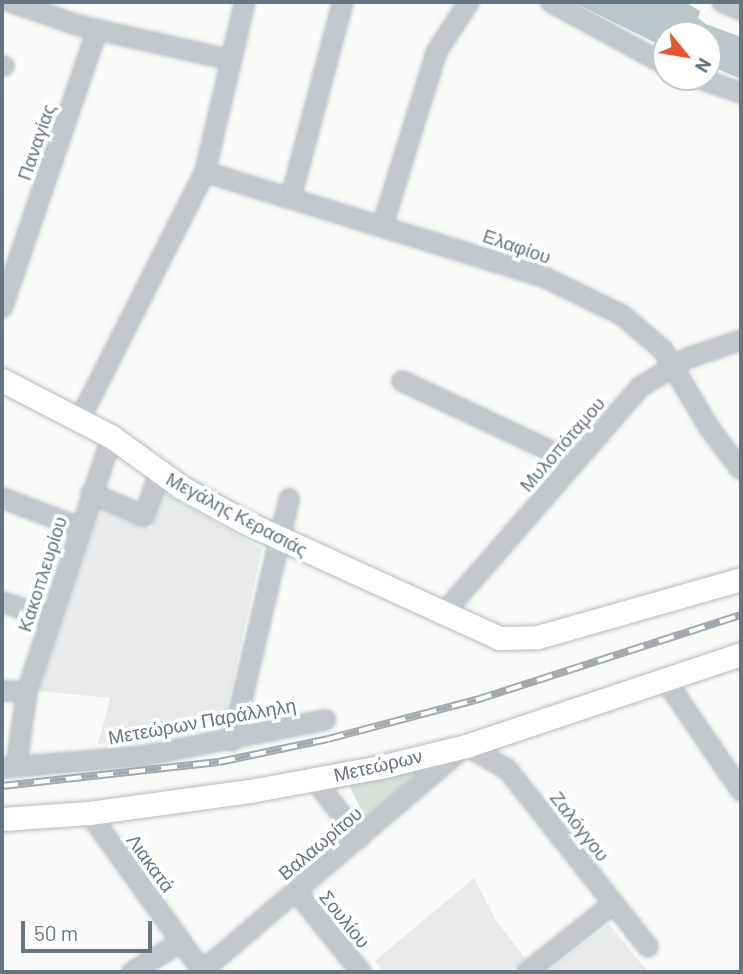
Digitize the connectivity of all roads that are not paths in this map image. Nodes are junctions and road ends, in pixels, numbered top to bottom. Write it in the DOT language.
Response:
graph roads {
  1 [pos="11,2"];
  2 [pos="245,2"];
  3 [pos="343,2"];
  4 [pos="469,2"];
  5 [pos="551,2"];
  6 [pos="97,30"];
  7 [pos="652,57"];
  8 [pos="231,60"];
  9 [pos="722,86"];
  10 [pos="741,93"];
  11 [pos="205,172"];
  12 [pos="292,197"];
  13 [pos="383,224"];
  14 [pos="2,307"];
  15 [pos="741,340"];
  16 [pos="671,366"];
  17 [pos="2,380"];
  18 [pos="401,382"];
  19 [pos="80,419"];
  20 [pos="111,438"];
  21 [pos="574,462"];
  22 [pos="741,470"];
  23 [pos="160,472"];
  24 [pos="91,493"];
  25 [pos="2,498"];
  26 [pos="289,499"];
  27 [pos="78,527"];
  28 [pos="282,541"];
  29 [pos="741,579"];
  30 [pos="2,602"];
  31 [pos="443,614"];
  32 [pos="50,618"];
  33 [pos="741,654"];
  34 [pos="664,678"];
  35 [pos="2,691"];
  36 [pos="27,692"];
  37 [pos="325,720"];
  38 [pos="232,741"];
  39 [pos="466,746"];
  40 [pos="9,767"];
  41 [pos="316,780"];
  42 [pos="741,791"];
  43 [pos="89,813"];
  44 [pos="2,819"];
  45 [pos="359,838"];
  46 [pos="296,891"];
  47 [pos="614,903"];
  48 [pos="181,942"];
  49 [pos="648,947"];
  50 [pos="132,972"];
  51 [pos="202,972"];
  52 [pos="361,972"];
  53 [pos="527,972"];
  1 -- 6 [label="street"];
  2 -- 8 [label="street"];
  3 -- 12 [label="street"];
  4 -- 13 [label="street"];
  5 -- 7 [label="street"];
  6 -- 8 [label="street"];
  6 -- 14 [label="street, Παναγίας"];
  8 -- 11 [label="street"];
  9 -- 10 [label="street"];
  11 -- 12 [label="street, Ελαφίου"];
  11 -- 19 [label="street"];
  12 -- 13 [label="street, Ελαφίου"];
  13 -- 16 [label="street, Ελαφίου"];
  15 -- 16 [label="street, Μυλοπόταμου"];
  16 -- 21 [label="street, Μυλοπόταμου"];
  16 -- 22 [label="street, Ελαφίου"];
  17 -- 19 [label="street, Μεγάλης Κερασιάς"];
  18 -- 21 [label="street"];
  19 -- 20 [label="street, Μεγάλης Κερασιάς"];
  20 -- 23 [label="street, Μεγάλης Κερασιάς"];
  20 -- 24 [label="street, Κακοπλευρίου"];
  21 -- 31 [label="street, Μυλοπόταμου"];
  23 -- 24 [label="street"];
  23 -- 28 [label="street, Μεγάλης Κερασιάς"];
  24 -- 27 [label="street, Κακοπλευρίου"];
  25 -- 27 [label="street"];
  26 -- 28 [label="street"];
  27 -- 32 [label="street, Κακοπλευρίου"];
  28 -- 31 [label="street, Μεγάλης Κερασιάς"];
  28 -- 38 [label="street"];
  29 -- 31 [label="street, Μεγάλης Κερασιάς"];
  30 -- 32 [label="street"];
  32 -- 36 [label="street, Κακοπλευρίου"];
  33 -- 34 [label="street, Μετεώρων"];
  34 -- 39 [label="street, Μετεώρων"];
  34 -- 42 [label="street"];
  35 -- 36 [label="street"];
  36 -- 40 [label="street, Κακοπλευρίου"];
  37 -- 38 [label="street, Μετεώρων Παράλληλη"];
  38 -- 40 [label="street, Μετεώρων Παράλληλη"];
  39 -- 41 [label="street, Μετεώρων"];
  39 -- 45 [label="street, Βαλαωρίτου"];
  39 -- 47 [label="street, Ζαλόγγου"];
  41 -- 43 [label="street, Μετεώρων"];
  41 -- 45 [label="street"];
  43 -- 44 [label="street, Μετεώρων"];
  43 -- 48 [label="street, Λιακατά"];
  45 -- 46 [label="street, Βαλαωρίτου"];
  46 -- 51 [label="street, Βαλαωρίτου"];
  46 -- 52 [label="street, Σουλίου"];
  47 -- 49 [label="street, Ζαλόγγου"];
  47 -- 53 [label="street"];
  48 -- 50 [label="street"];
  48 -- 51 [label="street, Λιακατά"];
}
